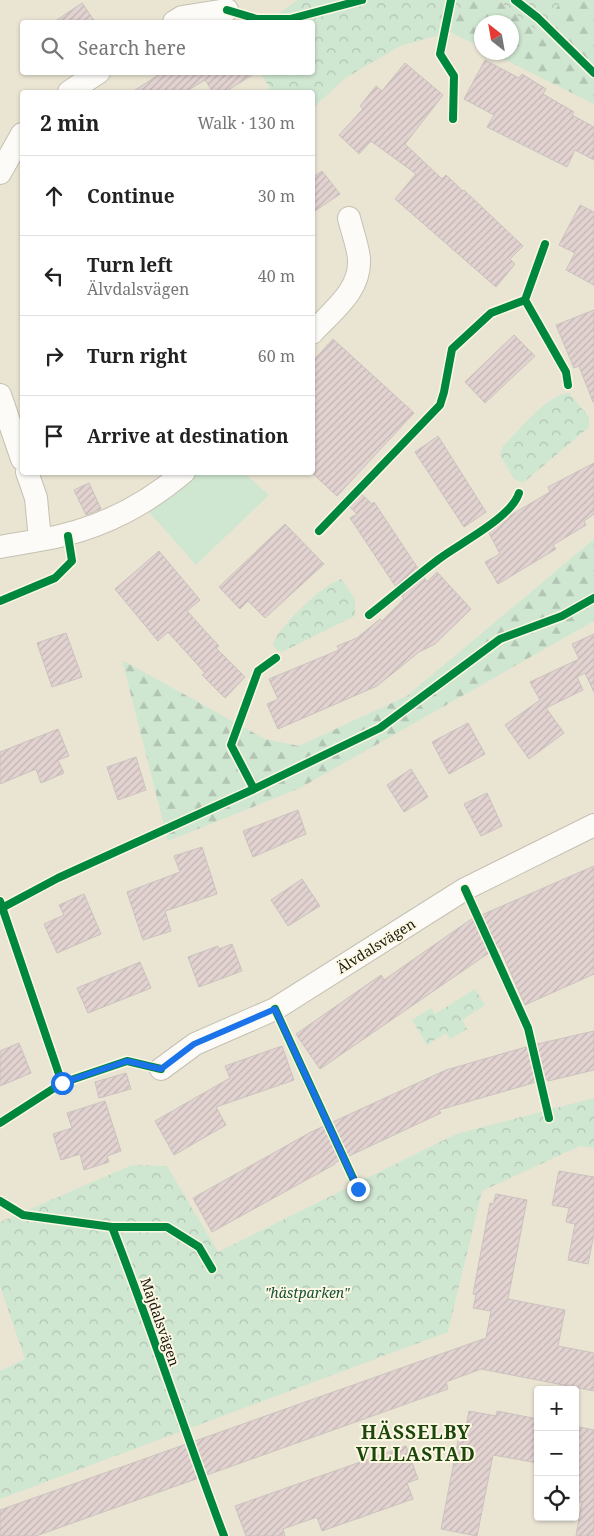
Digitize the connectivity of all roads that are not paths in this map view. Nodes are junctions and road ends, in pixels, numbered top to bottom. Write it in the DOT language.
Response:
graph roads {
  1 [pos="227,10"];
  2 [pos="177,20"];
  3 [pos="94,75"];
  4 [pos="72,90"];
  5 [pos="20,138"];
  6 [pos="0,173"];
  7 [pos="349,218"];
  8 [pos="315,330"];
  9 [pos="0,395"];
  10 [pos="20,453"];
  11 [pos="28,475"];
  12 [pos="180,475"];
  13 [pos="40,540"];
  14 [pos="0,547"];
  15 [pos="594,825"];
  16 [pos="161,1069"];
  1 -- 2 [label="street"];
  3 -- 4 [label="street"];
  5 -- 6 [label="street"];
  7 -- 8 [label="street"];
  9 -- 10 [label="street"];
  11 -- 13 [label="street"];
  12 -- 13 [label="street"];
  13 -- 14 [label="street"];
  15 -- 16 [label="street, Älvdalsvägen"];
}
